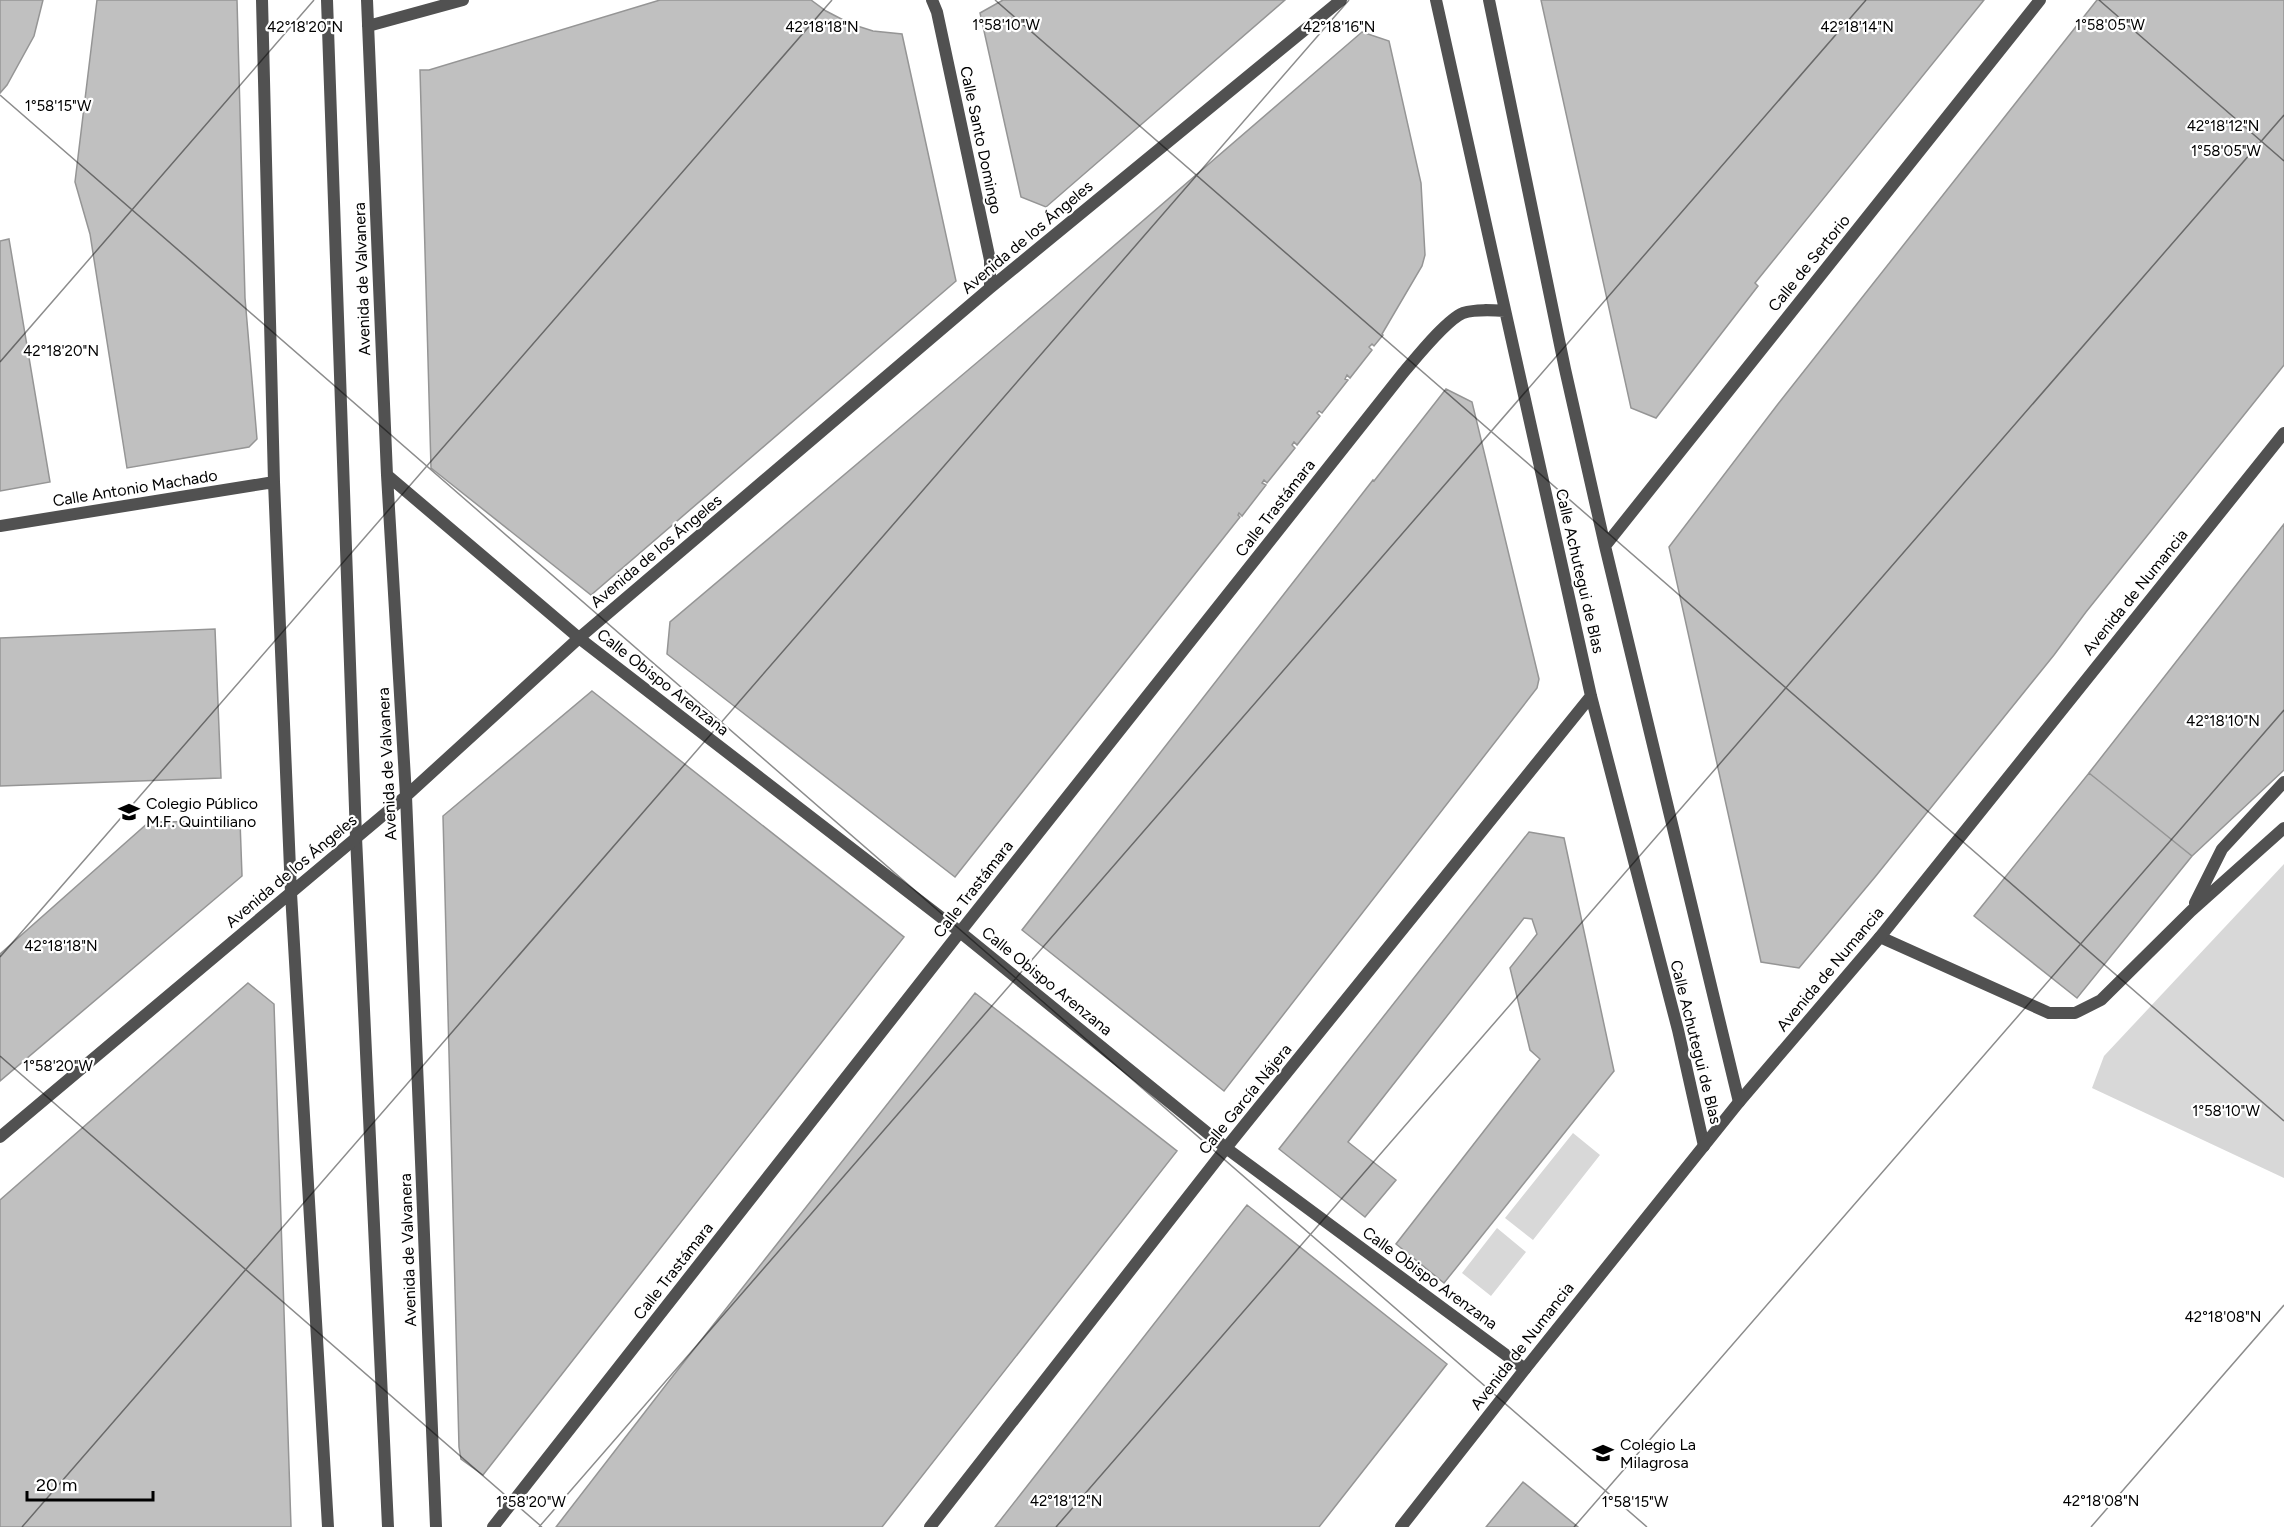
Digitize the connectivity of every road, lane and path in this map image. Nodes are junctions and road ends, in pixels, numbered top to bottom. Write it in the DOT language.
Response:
graph roads {
  1 [pos="262,0"];
  2 [pos="327,0"];
  3 [pos="367,0"];
  4 [pos="463,0"];
  5 [pos="932,0"];
  6 [pos="1341,0"];
  7 [pos="1436,0"];
  8 [pos="1489,0"];
  9 [pos="2040,0"];
  10 [pos="368,26"];
  11 [pos="990,288"];
  12 [pos="1505,311"];
  13 [pos="2284,433"];
  14 [pos="387,475"];
  15 [pos="274,482"];
  16 [pos="0,526"];
  17 [pos="1605,546"];
  18 [pos="579,638"];
  19 [pos="1591,696"];
  20 [pos="2284,782"];
  21 [pos="406,795"];
  22 [pos="2284,828"];
  23 [pos="356,837"];
  24 [pos="291,893"];
  25 [pos="2191,911"];
  26 [pos="960,932"];
  27 [pos="1880,937"];
  28 [pos="1739,1102"];
  29 [pos="0,1137"];
  30 [pos="1704,1146"];
  31 [pos="1226,1148"];
  32 [pos="1525,1369"];
  33 [pos="328,1527"];
  34 [pos="388,1527"];
  35 [pos="436,1527"];
  36 [pos="493,1527"];
  37 [pos="930,1527"];
  38 [pos="1401,1527"];
  1 -- 15 [label="street"];
  2 -- 23 [label="street, Avenida de Valvanera"];
  3 -- 10 [label="street, Avenida de Valvanera"];
  4 -- 10 [label="street"];
  5 -- 11 [label="street, Calle Santo Domingo"];
  6 -- 11 [label="street, Avenida de los Ángeles"];
  7 -- 12 [label="street, Calle Achutegui de Blas"];
  8 -- 17 [label="street, Calle Achutegui de Blas"];
  9 -- 17 [label="street, Calle de Sertorio"];
  10 -- 14 [label="street, Avenida de Valvanera"];
  11 -- 18 [label="street, Avenida de los Ángeles"];
  12 -- 19 [label="street, Calle Achutegui de Blas"];
  12 -- 26 [label="street, Calle Trastámara"];
  13 -- 27 [label="street, Avenida de Numancia"];
  14 -- 18 [label="street, Calle Obispo Arenzana"];
  14 -- 21 [label="street, Avenida de Valvanera"];
  15 -- 16 [label="street, Calle Antonio Machado"];
  15 -- 24 [label="street"];
  17 -- 28 [label="street, Calle Achutegui de Blas"];
  18 -- 21 [label="street, Avenida de los Ángeles"];
  18 -- 26 [label="street, Calle Obispo Arenzana"];
  19 -- 30 [label="street, Calle Achutegui de Blas"];
  19 -- 31 [label="street, Calle García Nájera"];
  20 -- 25 [label="street"];
  21 -- 23 [label="street, Avenida de los Ángeles"];
  21 -- 35 [label="street, Avenida de Valvanera"];
  22 -- 25 [label="street"];
  23 -- 24 [label="street, Avenida de los Ángeles"];
  23 -- 34 [label="street, Avenida de Valvanera"];
  24 -- 29 [label="street, Avenida de los Ángeles"];
  24 -- 33 [label="street"];
  25 -- 27 [label="street"];
  26 -- 31 [label="street, Calle Obispo Arenzana"];
  26 -- 36 [label="street, Calle Trastámara"];
  27 -- 28 [label="street, Avenida de Numancia"];
  28 -- 30 [label="street, Avenida de Numancia"];
  30 -- 32 [label="street, Avenida de Numancia"];
  31 -- 32 [label="street, Calle Obispo Arenzana"];
  31 -- 37 [label="street, Calle García Nájera"];
  32 -- 38 [label="street, Avenida de Numancia"];
}
